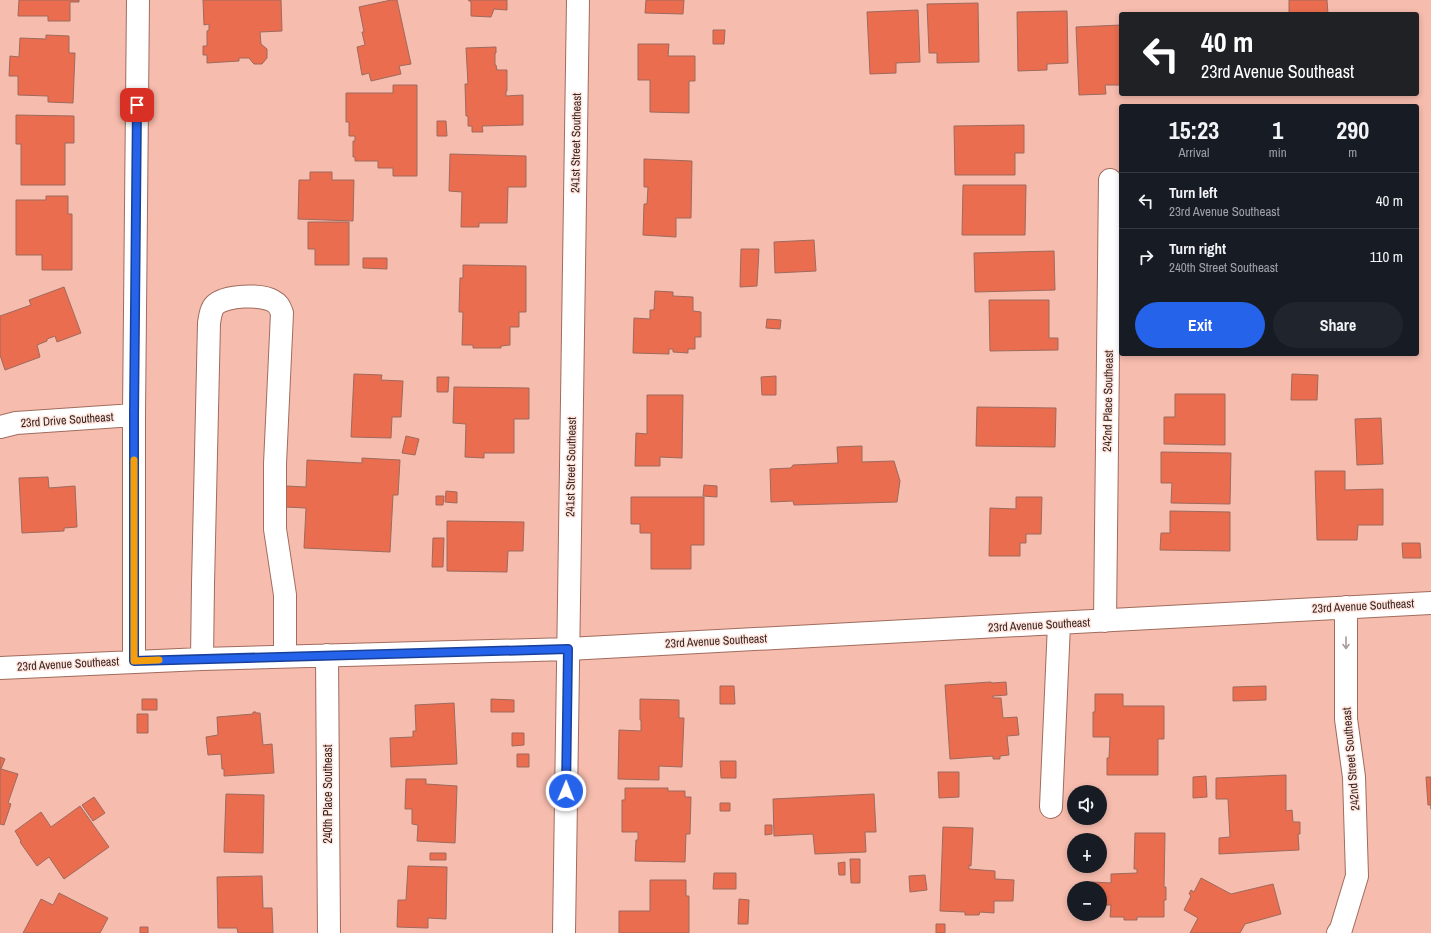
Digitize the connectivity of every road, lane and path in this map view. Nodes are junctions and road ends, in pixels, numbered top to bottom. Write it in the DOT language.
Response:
graph roads {
  1 [pos="138,0"];
  2 [pos="578,0"];
  3 [pos="1110,180"];
  4 [pos="134,415"];
  5 [pos="0,427"];
  6 [pos="1431,603"];
  7 [pos="1346,607"];
  8 [pos="1105,621"];
  9 [pos="1059,624"];
  10 [pos="568,649"];
  11 [pos="327,655"];
  12 [pos="285,656"];
  13 [pos="202,659"];
  14 [pos="134,661"];
  15 [pos="0,668"];
  16 [pos="1051,807"];
  17 [pos="329,933"];
  18 [pos="564,933"];
  19 [pos="1338,933"];
  1 -- 4 [label="street"];
  2 -- 10 [label="street, 241st Street Southeast"];
  3 -- 8 [label="street, 242nd Place Southeast"];
  4 -- 5 [label="street, 23rd Drive Southeast"];
  4 -- 14 [label="street"];
  6 -- 7 [label="street, 23rd Avenue Southeast"];
  7 -- 8 [label="street, 23rd Avenue Southeast"];
  7 -- 19 [label="street, 242nd Street Southeast, one-way"];
  8 -- 9 [label="street, 23rd Avenue Southeast"];
  9 -- 10 [label="street, 23rd Avenue Southeast"];
  9 -- 16 [label="street"];
  10 -- 11 [label="street, 23rd Avenue Southeast"];
  10 -- 18 [label="street, 241st Street Southeast"];
  11 -- 12 [label="street, 23rd Avenue Southeast"];
  11 -- 17 [label="street, 240th Place Southeast"];
  12 -- 13 [label="street, 23rd Avenue Southeast"];
  12 -- 13 [label="street"];
  13 -- 14 [label="street, 23rd Avenue Southeast"];
  14 -- 15 [label="street, 23rd Avenue Southeast"];
}
